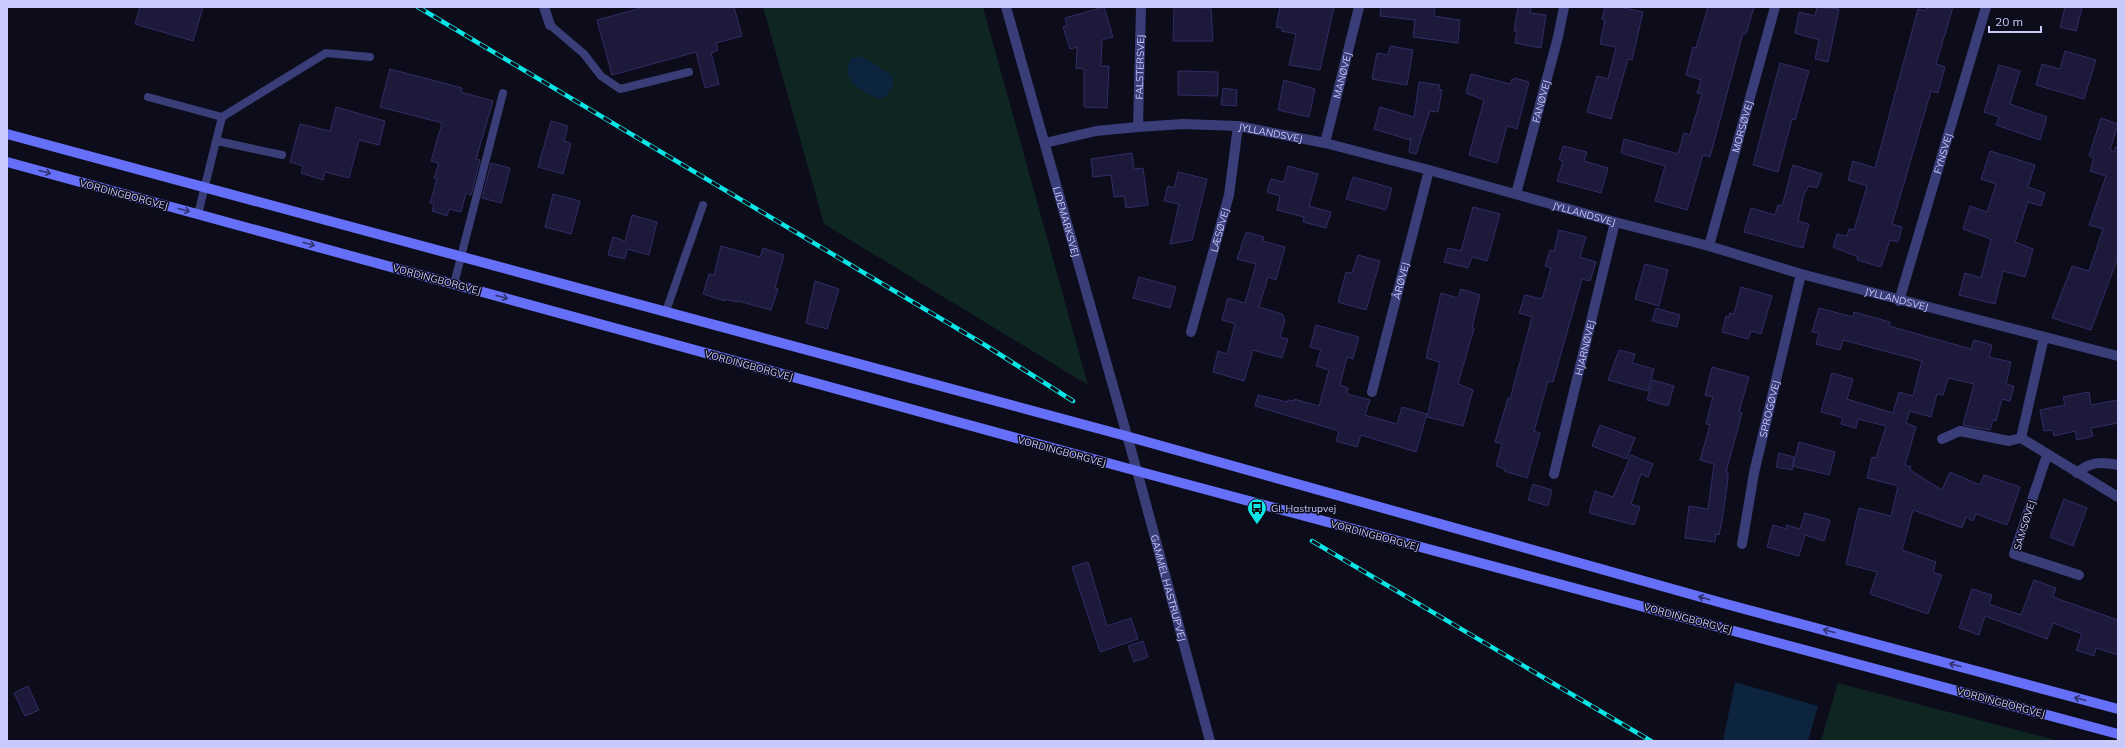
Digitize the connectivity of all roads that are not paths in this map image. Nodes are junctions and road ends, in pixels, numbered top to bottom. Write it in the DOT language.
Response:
graph roads {
  1 [pos="544,7"];
  2 [pos="1006,7"];
  3 [pos="1141,7"];
  4 [pos="1358,7"];
  5 [pos="1564,7"];
  6 [pos="1775,7"];
  7 [pos="1986,7"];
  8 [pos="550,25"];
  9 [pos="370,57"];
  10 [pos="689,72"];
  11 [pos="503,93"];
  12 [pos="148,97"];
  13 [pos="222,117"];
  14 [pos="1238,126"];
  15 [pos="1138,127"];
  16 [pos="7,134"];
  17 [pos="217,141"];
  18 [pos="1045,143"];
  19 [pos="1326,143"];
  20 [pos="282,155"];
  21 [pos="7,162"];
  22 [pos="1429,170"];
  23 [pos="205,186"];
  24 [pos="1516,194"];
  25 [pos="703,205"];
  26 [pos="198,214"];
  27 [pos="1615,222"];
  28 [pos="1709,246"];
  29 [pos="461,256"];
  30 [pos="1801,274"];
  31 [pos="454,284"];
  32 [pos="1900,300"];
  33 [pos="666,311"];
  34 [pos="1190,332"];
  35 [pos="2044,337"];
  36 [pos="2118,354"];
  37 [pos="1372,392"];
  38 [pos="1126,436"];
  39 [pos="2021,438"];
  40 [pos="1942,439"];
  41 [pos="2047,455"];
  42 [pos="2118,464"];
  43 [pos="1137,471"];
  44 [pos="2077,473"];
  45 [pos="1554,474"];
  46 [pos="2118,497"];
  47 [pos="1742,544"];
  48 [pos="2079,575"];
  49 [pos="2118,709"];
  50 [pos="2118,734"];
  51 [pos="1210,741"];
  1 -- 8 [label="street"];
  2 -- 18 [label="street, LIDEMARKSVEJ"];
  3 -- 15 [label="street, FALSTERSVEJ"];
  4 -- 19 [label="street, MANØVEJ"];
  5 -- 24 [label="street, FANØVEJ"];
  6 -- 28 [label="street, MORSØVEJ"];
  7 -- 32 [label="street, FYNSVEJ"];
  8 -- 10 [label="lane"];
  9 -- 13 [label="lane"];
  11 -- 29 [label="lane"];
  12 -- 13 [label="lane"];
  13 -- 17 [label="lane"];
  14 -- 15 [label="street, JYLLANDSVEJ"];
  14 -- 19 [label="street, JYLLANDSVEJ"];
  14 -- 34 [label="street, LÆSØVEJ"];
  15 -- 18 [label="street, JYLLANDSVEJ"];
  16 -- 23 [label="main road"];
  17 -- 20 [label="lane"];
  17 -- 23 [label="lane"];
  18 -- 38 [label="street, LIDEMARKSVEJ"];
  19 -- 22 [label="street, JYLLANDSVEJ"];
  21 -- 26 [label="main road, VORDINGBORGVEJ, one-way"];
  22 -- 24 [label="street, JYLLANDSVEJ"];
  22 -- 37 [label="street, ÅRØVEJ"];
  23 -- 26 [label="lane"];
  23 -- 29 [label="main road"];
  24 -- 27 [label="street, JYLLANDSVEJ"];
  25 -- 33 [label="lane"];
  26 -- 31 [label="main road, VORDINGBORGVEJ, one-way"];
  27 -- 28 [label="street, JYLLANDSVEJ"];
  27 -- 45 [label="street, HJARNØVEJ"];
  28 -- 30 [label="street, JYLLANDSVEJ"];
  29 -- 31 [label="lane"];
  29 -- 33 [label="main road"];
  30 -- 32 [label="street, JYLLANDSVEJ"];
  30 -- 47 [label="street, SPROGØVEJ"];
  31 -- 43 [label="main road, VORDINGBORGVEJ, one-way"];
  32 -- 35 [label="street, JYLLANDSVEJ"];
  33 -- 38 [label="main road"];
  35 -- 36 [label="street, JYLLANDSVEJ"];
  35 -- 39 [label="street"];
  38 -- 43 [label="street, GAMMEL HASTRUPVEJ"];
  49 -- 38 [label="main road, one-way"];
  39 -- 40 [label="street"];
  39 -- 41 [label="street"];
  41 -- 44 [label="street"];
  41 -- 48 [label="street, SAMSØVEJ"];
  42 -- 44 [label="street"];
  43 -- 50 [label="main road, VORDINGBORGVEJ"];
  43 -- 51 [label="street, GAMMEL HASTRUPVEJ"];
  44 -- 46 [label="street"];
}
